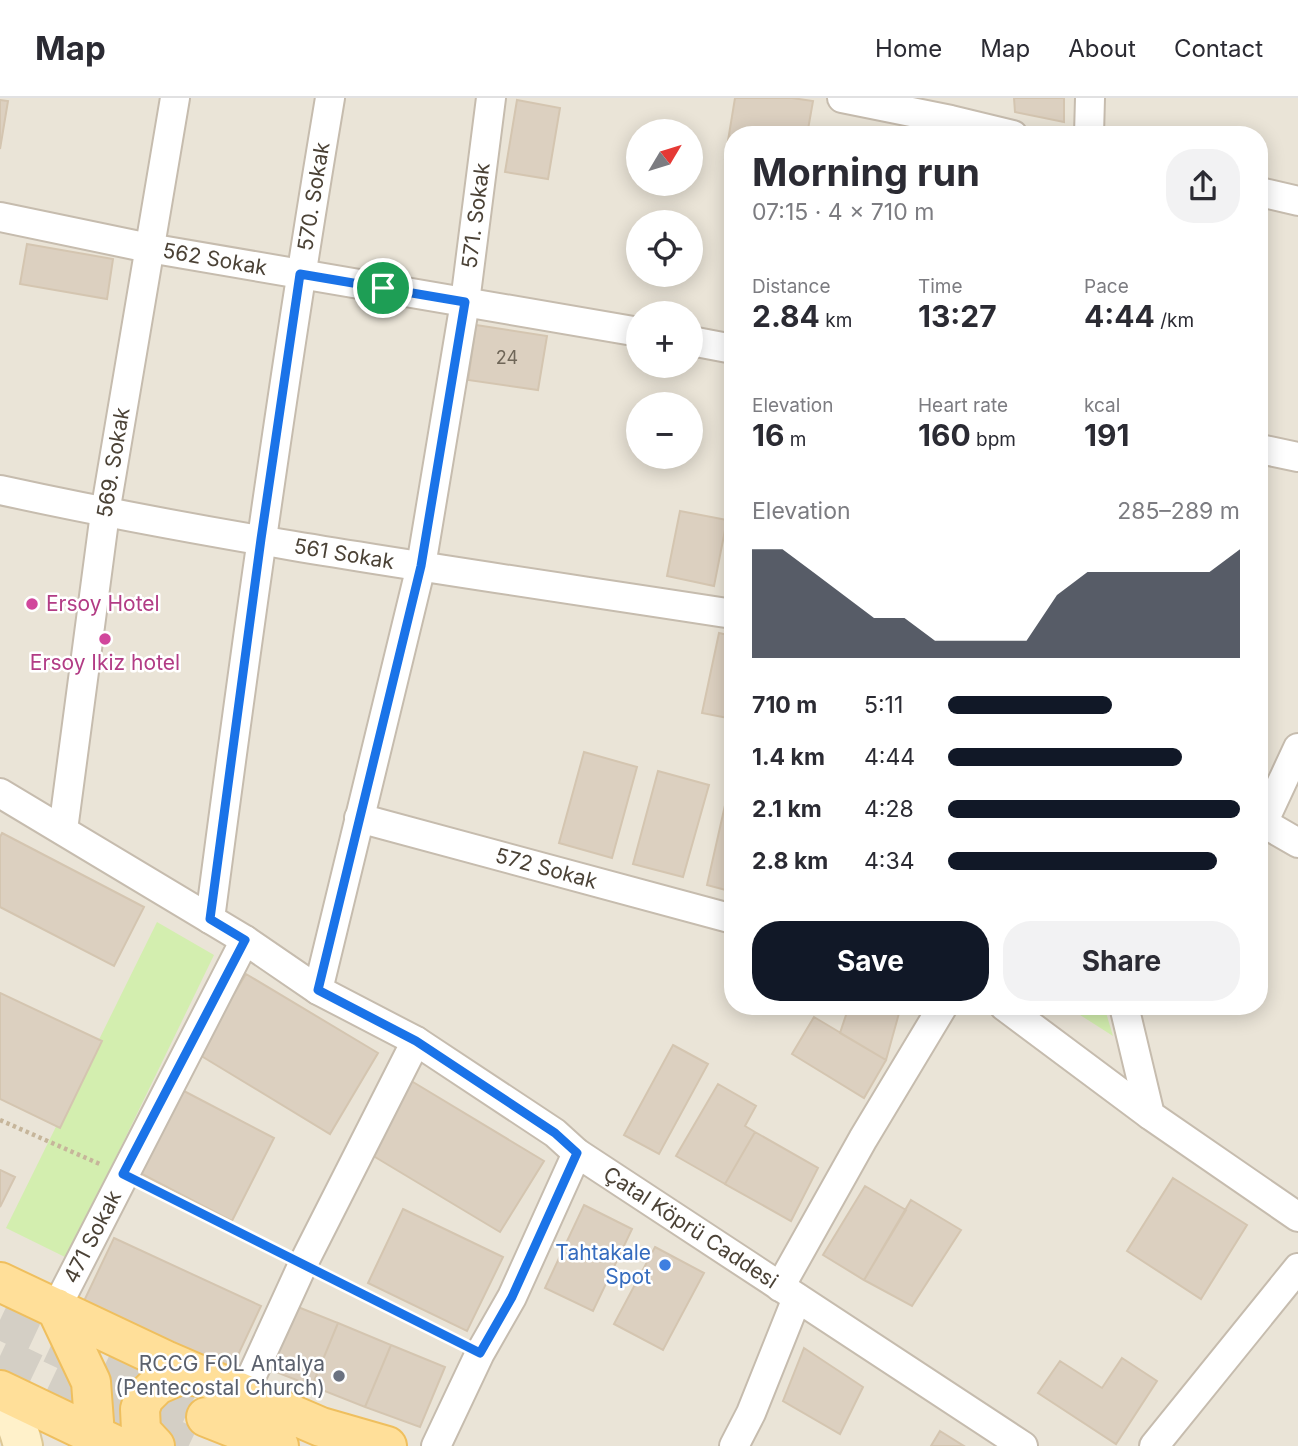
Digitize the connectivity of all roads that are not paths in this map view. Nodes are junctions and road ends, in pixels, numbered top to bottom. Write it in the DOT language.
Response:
graph roads {
  1 [pos="175,98"];
  2 [pos="330,98"];
  3 [pos="491,98"];
  4 [pos="842,98"];
  5 [pos="1090,98"];
  6 [pos="976,126"];
  7 [pos="1089,126"];
  8 [pos="1268,194"];
  9 [pos="1298,201"];
  10 [pos="0,217"];
  11 [pos="149,248"];
  12 [pos="300,274"];
  13 [pos="465,302"];
  14 [pos="626,330"];
  15 [pos="703,343"];
  16 [pos="724,347"];
  17 [pos="1296,448"];
  18 [pos="1268,449"];
  19 [pos="0,490"];
  20 [pos="105,513"];
  21 [pos="261,539"];
  22 [pos="421,566"];
  23 [pos="724,613"];
  24 [pos="1298,748"];
  25 [pos="0,793"];
  26 [pos="1268,810"];
  27 [pos="359,818"];
  28 [pos="1268,826"];
  29 [pos="63,830"];
  30 [pos="1298,843"];
  31 [pos="724,917"];
  32 [pos="210,919"];
  33 [pos="245,940"];
  34 [pos="318,990"];
  35 [pos="938,1015"];
  36 [pos="1016,1015"];
  37 [pos="1126,1015"];
  38 [pos="416,1041"];
  39 [pos="1150,1115"];
  40 [pos="577,1153"];
  41 [pos="1298,1217"];
  42 [pos="1298,1268"];
  43 [pos="0,1282"];
  44 [pos="789,1292"];
  45 [pos="55,1308"];
  46 [pos="165,1360"];
  47 [pos="204,1377"];
  48 [pos="91,1382"];
  49 [pos="248,1384"];
  50 [pos="0,1390"];
  51 [pos="0,1399"];
  52 [pos="206,1417"];
  53 [pos="52,1432"];
  54 [pos="101,1442"];
  55 [pos="23,1446"];
  56 [pos="155,1446"];
  57 [pos="279,1446"];
  58 [pos="387,1446"];
  59 [pos="436,1446"];
  60 [pos="734,1446"];
  61 [pos="1023,1446"];
  62 [pos="1154,1446"];
  1 -- 11 [label="street, 569. Sokak"];
  2 -- 12 [label="street, 570. Sokak"];
  3 -- 13 [label="street, 571. Sokak"];
  4 -- 6 [label="street"];
  5 -- 7 [label="street"];
  8 -- 9 [label="street"];
  10 -- 11 [label="street, 562 Sokak"];
  11 -- 12 [label="street, 562 Sokak"];
  11 -- 20 [label="street, 569. Sokak"];
  12 -- 13 [label="street, 562 Sokak"];
  12 -- 21 [label="street, 570. Sokak"];
  13 -- 14 [label="street, 562 Sokak"];
  13 -- 22 [label="street, 571. Sokak"];
  15 -- 16 [label="street"];
  17 -- 18 [label="street"];
  19 -- 20 [label="street, 561 Sokak"];
  20 -- 21 [label="street, 561 Sokak"];
  20 -- 29 [label="street, 569. Sokak"];
  21 -- 22 [label="street, 561 Sokak"];
  21 -- 32 [label="street, 570. Sokak"];
  22 -- 23 [label="street, 561 Sokak"];
  22 -- 27 [label="street, 571. Sokak"];
  24 -- 26 [label="street"];
  25 -- 29 [label="street, Çatal Köprü Caddesi"];
  27 -- 31 [label="street, 572 Sokak"];
  27 -- 34 [label="street, 571. Sokak"];
  28 -- 30 [label="street"];
  29 -- 32 [label="street, Çatal Köprü Caddesi"];
  32 -- 33 [label="street, Çatal Köprü Caddesi"];
  33 -- 34 [label="street, Çatal Köprü Caddesi"];
  33 -- 45 [label="street, 471 Sokak"];
  34 -- 38 [label="street, Çatal Köprü Caddesi"];
  35 -- 44 [label="street"];
  36 -- 39 [label="street"];
  37 -- 39 [label="street"];
  38 -- 40 [label="street, Çatal Köprü Caddesi"];
  38 -- 49 [label="street"];
  39 -- 41 [label="street"];
  40 -- 44 [label="street, Çatal Köprü Caddesi"];
  40 -- 59 [label="street"];
  42 -- 62 [label="street"];
  43 -- 45 [label="main road"];
  44 -- 60 [label="street"];
  44 -- 61 [label="street, Çatal Köprü Caddesi"];
  45 -- 46 [label="main road"];
  45 -- 48 [label="main road"];
  46 -- 47 [label="main road"];
  46 -- 48 [label="main road"];
  47 -- 56 [label="main road"];
  47 -- 58 [label="main road"];
  48 -- 53 [label="main road"];
  48 -- 54 [label="main road"];
  50 -- 53 [label="main road"];
  51 -- 55 [label="main road"];
  52 -- 57 [label="main road"];
  53 -- 54 [label="main road"];
}
